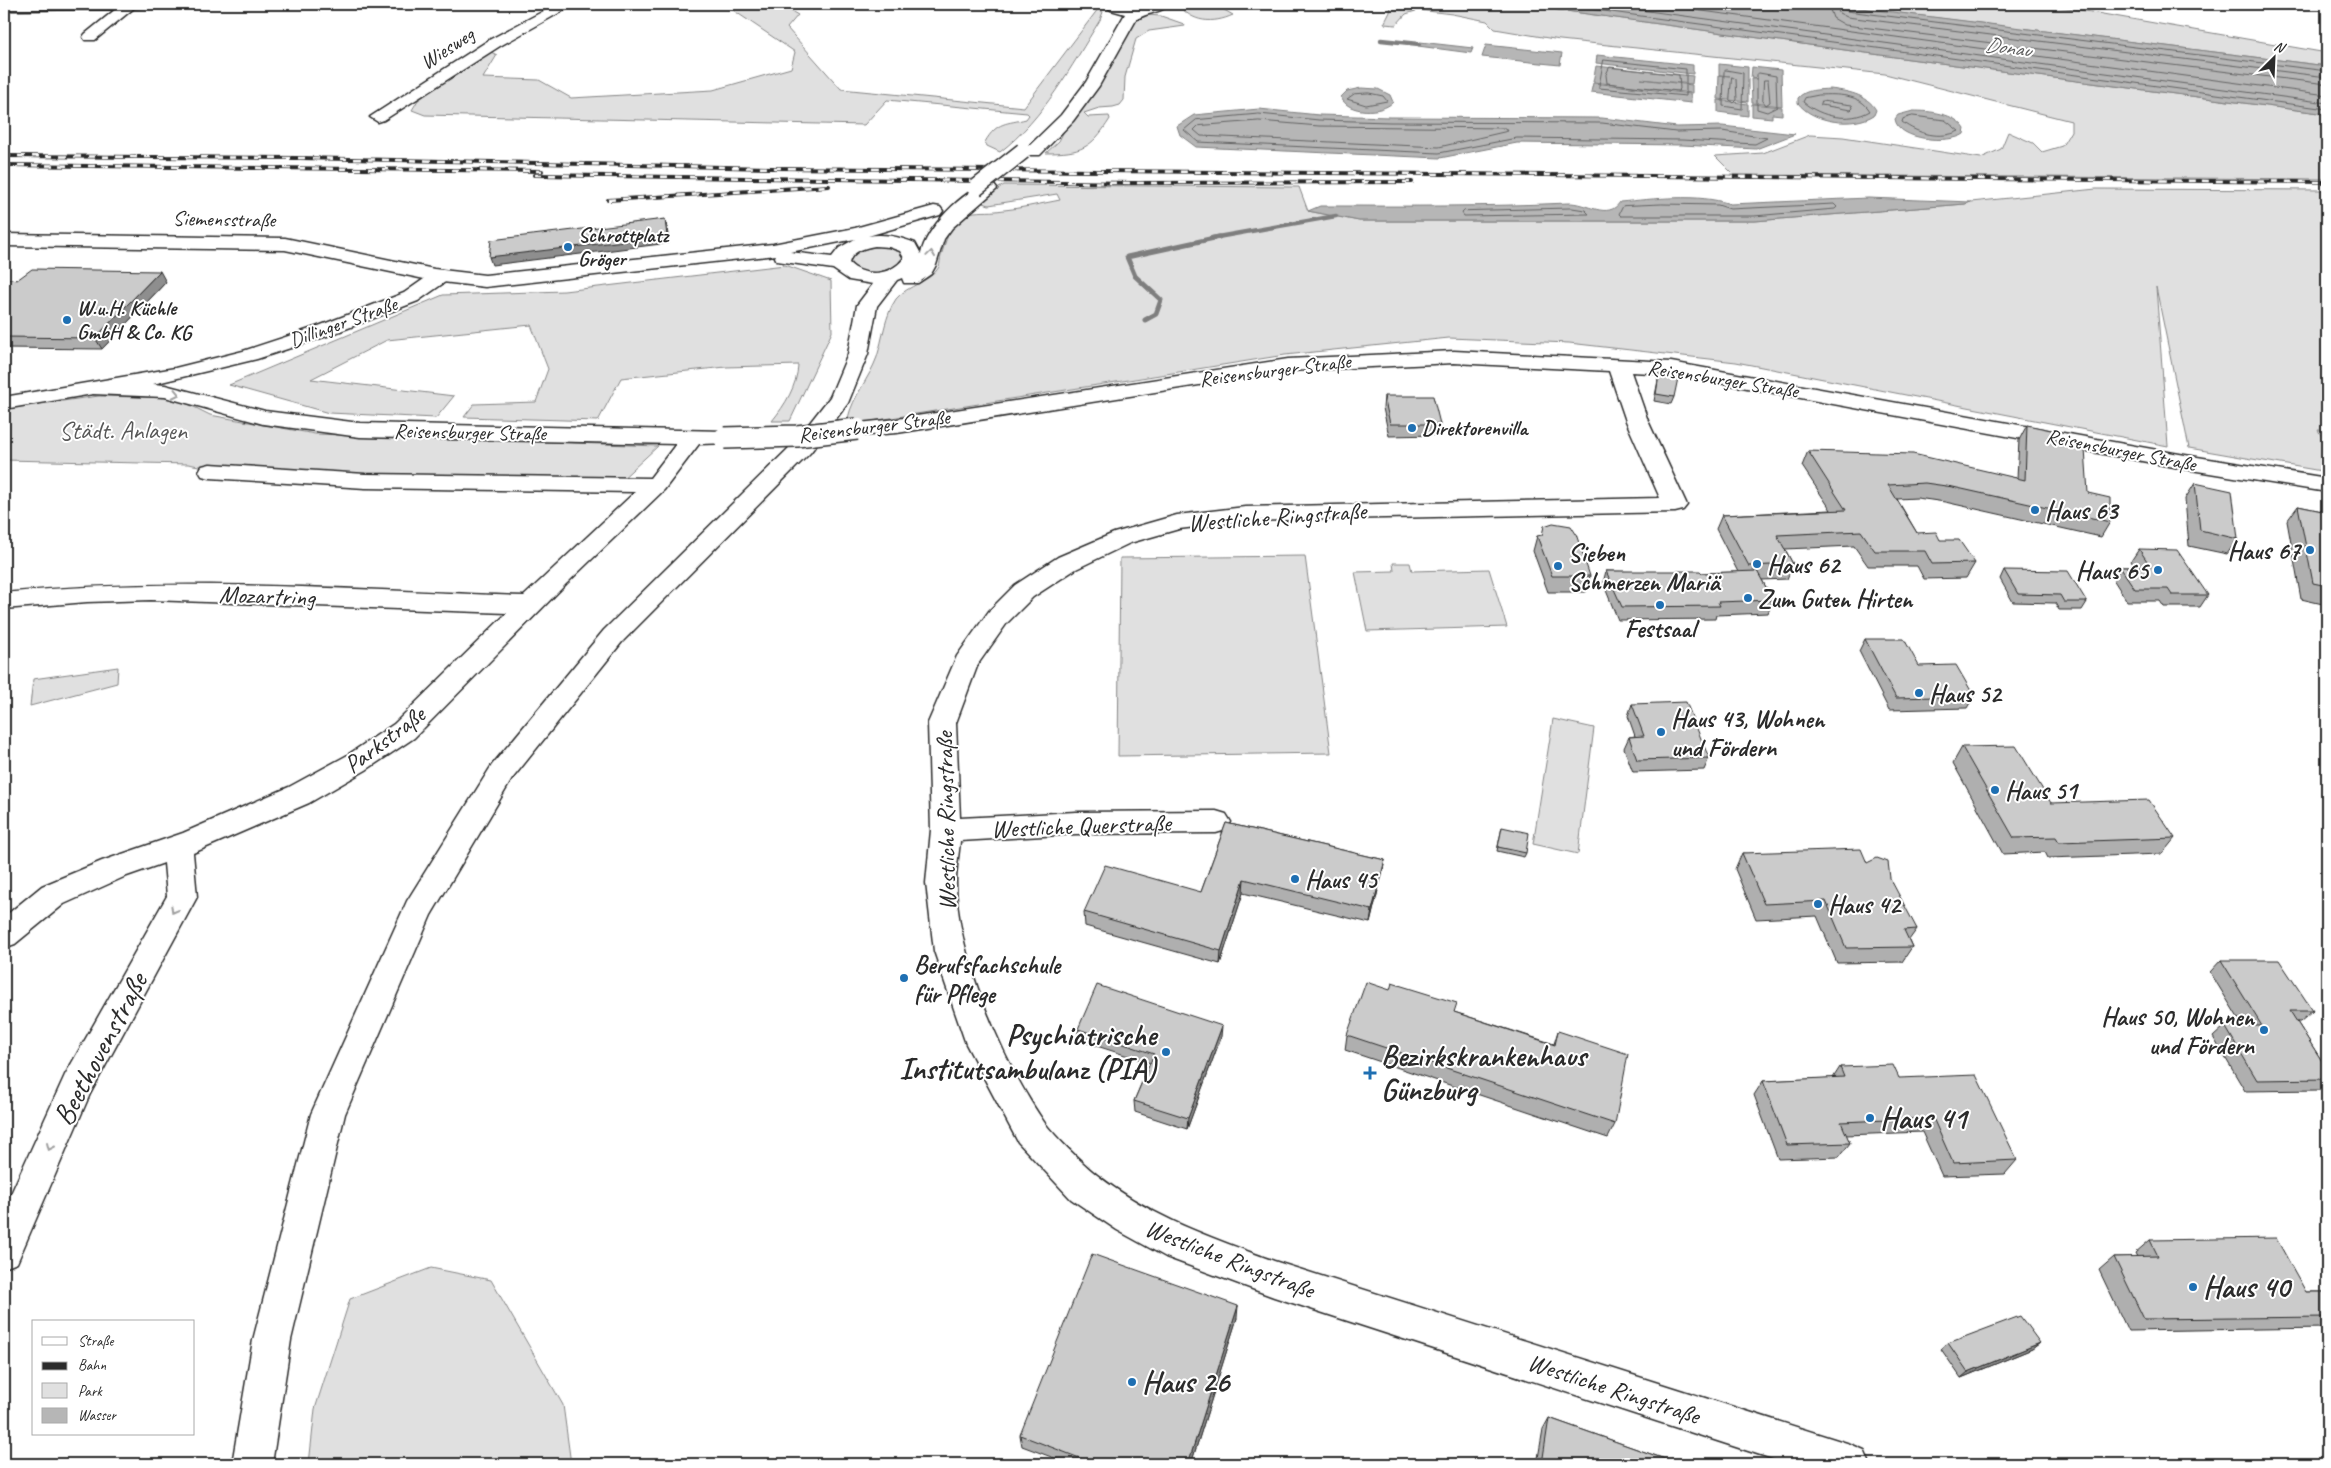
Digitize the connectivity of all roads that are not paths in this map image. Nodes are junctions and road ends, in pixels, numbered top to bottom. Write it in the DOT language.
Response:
graph roads {
  1 [pos="131,4"];
  2 [pos="141,4"];
  3 [pos="568,4"];
  4 [pos="1162,4"];
  5 [pos="4,6"];
  6 [pos="1114,6"];
  7 [pos="1139,10"];
  8 [pos="1125,26"];
  9 [pos="90,37"];
  10 [pos="1104,44"];
  11 [pos="378,117"];
  12 [pos="1029,151"];
  13 [pos="948,209"];
  14 [pos="4,240"];
  15 [pos="883,240"];
  16 [pos="850,248"];
  17 [pos="908,248"];
  18 [pos="773,250"];
  19 [pos="725,255"];
  20 [pos="839,264"];
  21 [pos="440,276"];
  22 [pos="854,276"];
  23 [pos="890,276"];
  24 [pos="867,305"];
  25 [pos="860,338"];
  26 [pos="1618,366"];
  27 [pos="201,368"];
  28 [pos="93,388"];
  29 [pos="4,403"];
  30 [pos="218,404"];
  31 [pos="692,438"];
  32 [pos="210,471"];
  33 [pos="2327,485"];
  34 [pos="656,486"];
  35 [pos="4,601"];
  36 [pos="530,605"];
  37 [pos="1216,822"];
  38 [pos="946,830"];
  39 [pos="178,846"];
  40 [pos="4,935"];
  41 [pos="4,1250"];
  42 [pos="252,1464"];
  43 [pos="1850,1464"];
  1 -- 2 [label="street"];
  1 -- 5 [label="street"];
  1 -- 9 [label="street"];
  3 -- 11 [label="street, Wiesweg"];
  4 -- 7 [label="street"];
  6 -- 7 [label="street"];
  6 -- 10 [label="street"];
  7 -- 8 [label="street"];
  8 -- 10 [label="street"];
  8 -- 12 [label="street"];
  10 -- 12 [label="street"];
  12 -- 13 [label="street"];
  13 -- 15 [label="street"];
  13 -- 17 [label="street"];
  13 -- 18 [label="street"];
  25 -- 13 [label="street, one-way"];
  14 -- 21 [label="street, Siemensstraße"];
  15 -- 16 [label="street"];
  15 -- 17 [label="street"];
  16 -- 18 [label="street"];
  16 -- 20 [label="street"];
  17 -- 23 [label="street"];
  18 -- 19 [label="street"];
  19 -- 20 [label="street"];
  19 -- 21 [label="street"];
  20 -- 22 [label="street"];
  21 -- 27 [label="street, Dillinger Straße"];
  22 -- 23 [label="street"];
  22 -- 24 [label="street"];
  23 -- 24 [label="street"];
  24 -- 25 [label="street"];
  25 -- 42 [label="street"];
  26 -- 31 [label="street, Reisensburger Straße, bridge"];
  26 -- 33 [label="street, Reisensburger Straße"];
  26 -- 38 [label="street, Westliche Ringstraße"];
  27 -- 28 [label="street, Dillinger Straße"];
  27 -- 30 [label="street"];
  28 -- 29 [label="street, Dillinger Straße"];
  28 -- 30 [label="street, Reisensburger Straße, one-way"];
  30 -- 31 [label="street, Reisensburger Straße"];
  31 -- 34 [label="street, Parkstraße"];
  32 -- 34 [label="street"];
  34 -- 36 [label="street, Parkstraße"];
  35 -- 36 [label="street, Mozartring"];
  36 -- 39 [label="street, Parkstraße"];
  37 -- 38 [label="street, Westliche Querstraße"];
  38 -- 43 [label="street, Westliche Ringstraße"];
  39 -- 40 [label="street, Parkstraße"];
  39 -- 41 [label="street, Beethovenstraße, one-way"];
}
